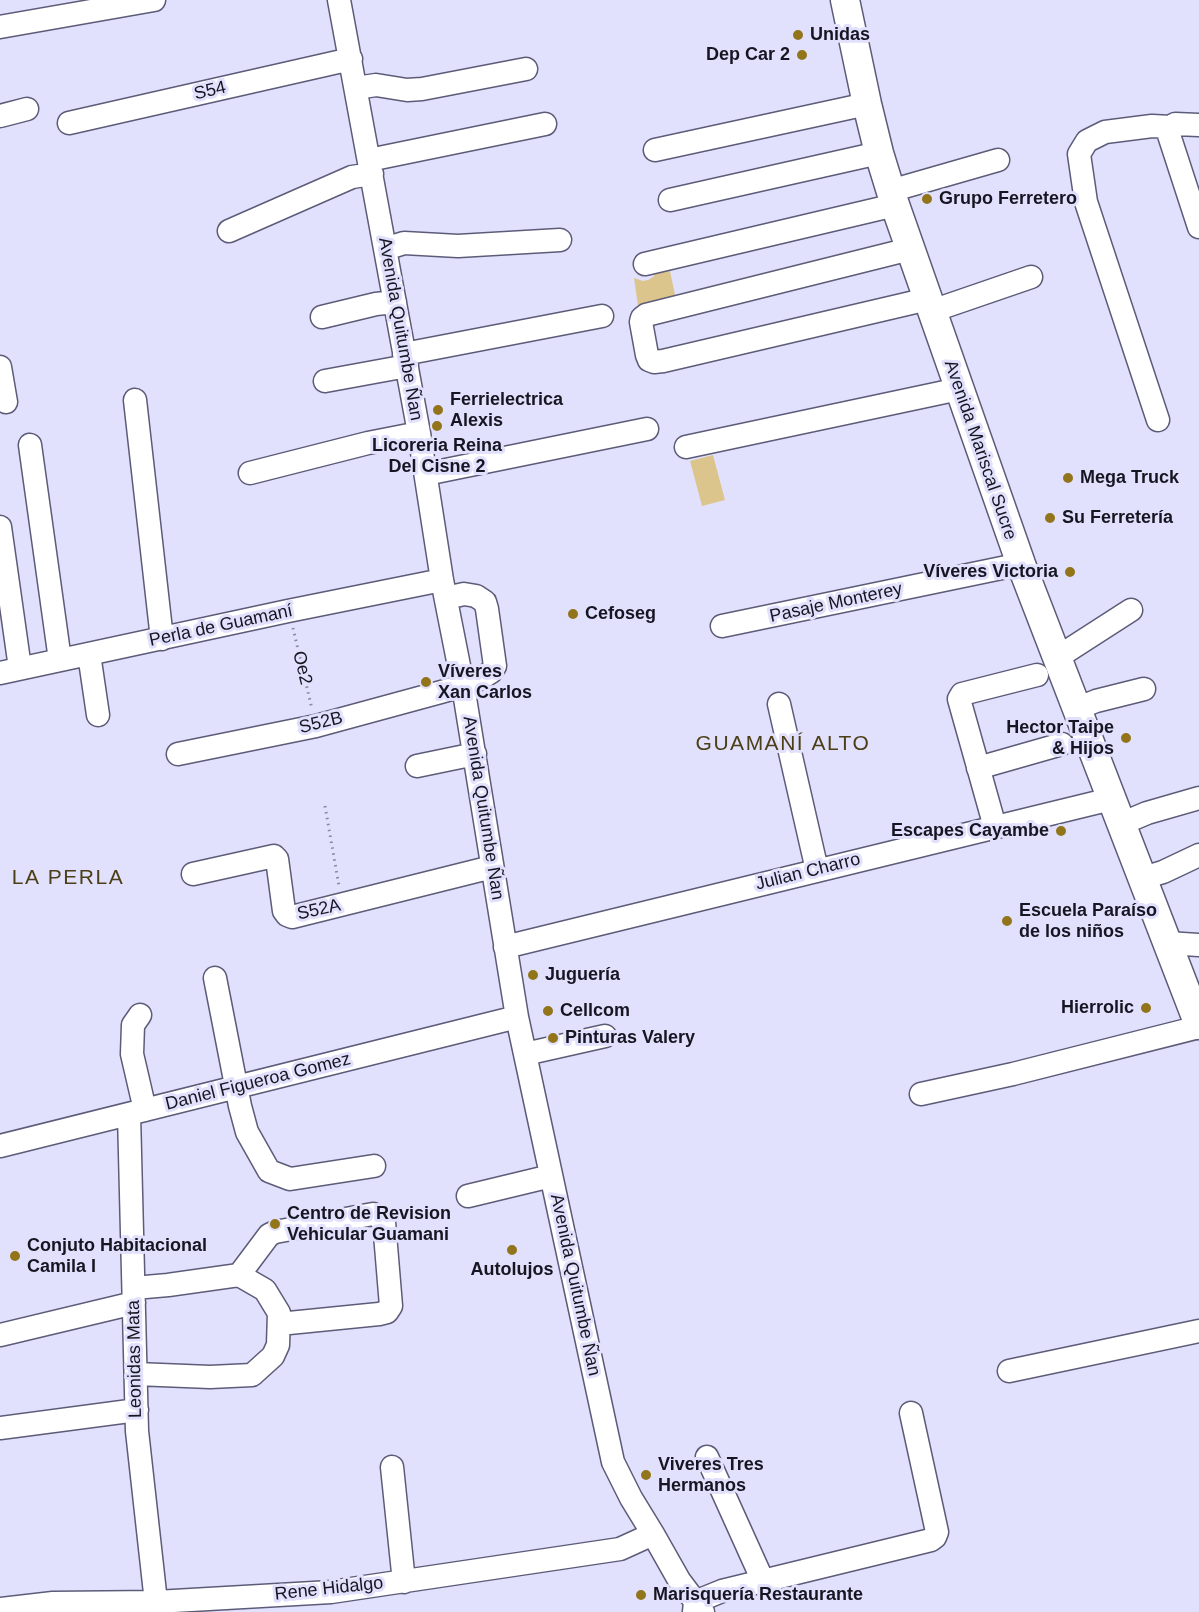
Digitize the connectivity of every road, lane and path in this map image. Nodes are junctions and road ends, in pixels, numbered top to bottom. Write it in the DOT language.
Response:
graph roads {
  1 [pos="154,0"];
  2 [pos="339,0"];
  3 [pos="845,0"];
  4 [pos="0,27"];
  5 [pos="351,59"];
  6 [pos="526,69"];
  7 [pos="356,88"];
  8 [pos="867,104"];
  9 [pos="27,110"];
  10 [pos="0,116"];
  11 [pos="69,123"];
  12 [pos="545,124"];
  13 [pos="1199,125"];
  14 [pos="1170,130"];
  15 [pos="655,150"];
  16 [pos="879,153"];
  17 [pos="998,160"];
  18 [pos="370,167"];
  19 [pos="892,198"];
  20 [pos="670,200"];
  21 [pos="1199,227"];
  22 [pos="229,231"];
  23 [pos="560,240"];
  24 [pos="385,249"];
  25 [pos="910,249"];
  26 [pos="645,264"];
  27 [pos="1031,277"];
  28 [pos="395,302"];
  29 [pos="930,305"];
  30 [pos="602,316"];
  31 [pos="322,317"];
  32 [pos="405,360"];
  33 [pos="0,367"];
  34 [pos="325,381"];
  35 [pos="959,389"];
  36 [pos="135,400"];
  37 [pos="6,402"];
  38 [pos="1158,420"];
  39 [pos="647,429"];
  40 [pos="419,433"];
  41 [pos="30,445"];
  42 [pos="686,447"];
  43 [pos="250,473"];
  44 [pos="426,474"];
  45 [pos="0,527"];
  46 [pos="1021,564"];
  47 [pos="444,589"];
  48 [pos="1131,610"];
  49 [pos="288,611"];
  50 [pos="722,626"];
  51 [pos="162,639"];
  52 [pos="89,654"];
  53 [pos="60,660"];
  54 [pos="1048,666"];
  55 [pos="10,670"];
  56 [pos="463,686"];
  57 [pos="1144,689"];
  58 [pos="779,704"];
  59 [pos="1076,709"];
  60 [pos="98,715"];
  61 [pos="316,726"];
  62 [pos="1062,744"];
  63 [pos="178,754"];
  64 [pos="475,754"];
  65 [pos="417,766"];
  66 [pos="978,768"];
  67 [pos="1199,798"];
  68 [pos="325,806"];
  69 [pos="1116,812"];
  70 [pos="995,827"];
  71 [pos="1199,855"];
  72 [pos="492,867"];
  73 [pos="817,870"];
  74 [pos="193,874"];
  75 [pos="1143,878"];
  76 [pos="343,906"];
  77 [pos="1167,943"];
  78 [pos="1199,945"];
  79 [pos="505,947"];
  80 [pos="215,978"];
  81 [pos="140,1015"];
  82 [pos="517,1017"];
  83 [pos="1199,1026"];
  84 [pos="605,1036"];
  85 [pos="525,1054"];
  86 [pos="237,1087"];
  87 [pos="921,1094"];
  88 [pos="137,1112"];
  89 [pos="0,1146"];
  90 [pos="374,1166"];
  91 [pos="551,1176"];
  92 [pos="468,1196"];
  93 [pos="239,1275"];
  94 [pos="134,1296"];
  95 [pos="279,1324"];
  96 [pos="1199,1331"];
  97 [pos="0,1335"];
  98 [pos="1009,1371"];
  99 [pos="136,1374"];
  100 [pos="137,1410"];
  101 [pos="911,1413"];
  102 [pos="0,1428"];
  103 [pos="707,1457"];
  104 [pos="392,1467"];
  105 [pos="653,1534"];
  106 [pos="763,1581"];
  107 [pos="404,1582"];
  108 [pos="156,1602"];
  109 [pos="331,1602"];
  110 [pos="704,1607"];
  111 [pos="53,1608"];
  112 [pos="0,1609"];
  1 -- 4 [label="street"];
  2 -- 5 [label="street, Avenida Quitumbe Ñan"];
  3 -- 8 [label="main road, Avenida Mariscal Sucre"];
  5 -- 7 [label="street, Avenida Quitumbe Ñan"];
  5 -- 11 [label="street, S54"];
  6 -- 7 [label="street"];
  7 -- 18 [label="street, Avenida Quitumbe Ñan"];
  8 -- 15 [label="street"];
  8 -- 16 [label="main road, Avenida Mariscal Sucre"];
  9 -- 10 [label="street"];
  12 -- 18 [label="street"];
  13 -- 14 [label="street"];
  14 -- 21 [label="street"];
  14 -- 38 [label="street"];
  16 -- 19 [label="main road, Avenida Mariscal Sucre"];
  16 -- 20 [label="street"];
  17 -- 19 [label="street"];
  18 -- 22 [label="street"];
  18 -- 24 [label="street, Avenida Quitumbe Ñan"];
  19 -- 25 [label="main road, Avenida Mariscal Sucre"];
  19 -- 26 [label="street"];
  23 -- 24 [label="street"];
  24 -- 28 [label="street, Avenida Quitumbe Ñan"];
  25 -- 29 [label="main road, Avenida Mariscal Sucre"];
  25 -- 29 [label="street"];
  27 -- 29 [label="street"];
  28 -- 31 [label="street"];
  28 -- 32 [label="street, Avenida Quitumbe Ñan"];
  29 -- 35 [label="main road, Avenida Mariscal Sucre"];
  30 -- 32 [label="street"];
  32 -- 34 [label="street"];
  32 -- 40 [label="street, Avenida Quitumbe Ñan"];
  33 -- 37 [label="street"];
  35 -- 42 [label="street"];
  35 -- 46 [label="main road, Avenida Mariscal Sucre"];
  36 -- 51 [label="street"];
  39 -- 44 [label="street"];
  40 -- 43 [label="street"];
  40 -- 44 [label="street, Avenida Quitumbe Ñan"];
  41 -- 53 [label="street"];
  44 -- 47 [label="street, Avenida Quitumbe Ñan"];
  45 -- 55 [label="street"];
  46 -- 50 [label="street, Pasaje Monterey"];
  46 -- 54 [label="main road, Avenida Mariscal Sucre"];
  47 -- 49 [label="street, Perla de Guamaní"];
  47 -- 56 [label="street, Avenida Quitumbe Ñan"];
  47 -- 56 [label="street, Perla de Guamaní"];
  48 -- 54 [label="street"];
  49 -- 51 [label="street, Perla de Guamaní"];
  49 -- 61 [label="path, Oe2"];
  51 -- 52 [label="street, Perla de Guamaní"];
  52 -- 53 [label="street, Perla de Guamaní"];
  52 -- 60 [label="street"];
  53 -- 55 [label="street, Perla de Guamaní"];
  54 -- 59 [label="main road, Avenida Mariscal Sucre"];
  54 -- 66 [label="street"];
  56 -- 61 [label="street, S52B"];
  56 -- 64 [label="street, Avenida Quitumbe Ñan"];
  57 -- 59 [label="street"];
  58 -- 73 [label="street"];
  59 -- 69 [label="main road, Avenida Mariscal Sucre"];
  61 -- 63 [label="street, S52B"];
  62 -- 66 [label="street"];
  64 -- 65 [label="street"];
  64 -- 72 [label="street, Avenida Quitumbe Ñan"];
  66 -- 70 [label="street"];
  67 -- 69 [label="street, Julian Charro"];
  68 -- 76 [label="path"];
  69 -- 70 [label="street, Julian Charro"];
  69 -- 75 [label="main road, Avenida Mariscal Sucre"];
  70 -- 73 [label="street, Julian Charro"];
  71 -- 75 [label="street"];
  72 -- 76 [label="street, S52A"];
  72 -- 79 [label="street, Avenida Quitumbe Ñan"];
  73 -- 79 [label="street, Julian Charro"];
  74 -- 76 [label="street, S52A"];
  75 -- 77 [label="main road, Avenida Mariscal Sucre"];
  77 -- 78 [label="street"];
  77 -- 83 [label="main road, Avenida Mariscal Sucre"];
  79 -- 82 [label="street, Avenida Quitumbe Ñan"];
  80 -- 86 [label="street"];
  81 -- 88 [label="street, Leonidas Mata"];
  82 -- 85 [label="street, Avenida Quitumbe Ñan"];
  82 -- 86 [label="street, Daniel Figueroa Gomez"];
  83 -- 87 [label="street"];
  84 -- 85 [label="street"];
  85 -- 91 [label="street, Avenida Quitumbe Ñan"];
  86 -- 88 [label="street, Daniel Figueroa Gomez"];
  86 -- 90 [label="street"];
  88 -- 89 [label="street, Daniel Figueroa Gomez"];
  88 -- 94 [label="street, Leonidas Mata"];
  91 -- 92 [label="street"];
  91 -- 105 [label="street, Avenida Quitumbe Ñan"];
  93 -- 94 [label="street"];
  93 -- 95 [label="street"];
  93 -- 95 [label="street"];
  94 -- 97 [label="street"];
  94 -- 99 [label="street, Leonidas Mata"];
  95 -- 99 [label="street"];
  96 -- 98 [label="street"];
  99 -- 100 [label="street, Leonidas Mata"];
  100 -- 102 [label="street"];
  100 -- 108 [label="street, Leonidas Mata"];
  101 -- 106 [label="street"];
  103 -- 106 [label="street"];
  104 -- 107 [label="street"];
  105 -- 107 [label="street, Rene Hidalgo"];
  105 -- 110 [label="street, Avenida Quitumbe Ñan"];
  106 -- 110 [label="street"];
  107 -- 109 [label="street, Rene Hidalgo"];
  108 -- 109 [label="street, Rene Hidalgo"];
  108 -- 111 [label="street, Rene Hidalgo"];
  111 -- 112 [label="street, Rene Hidalgo"];
}
